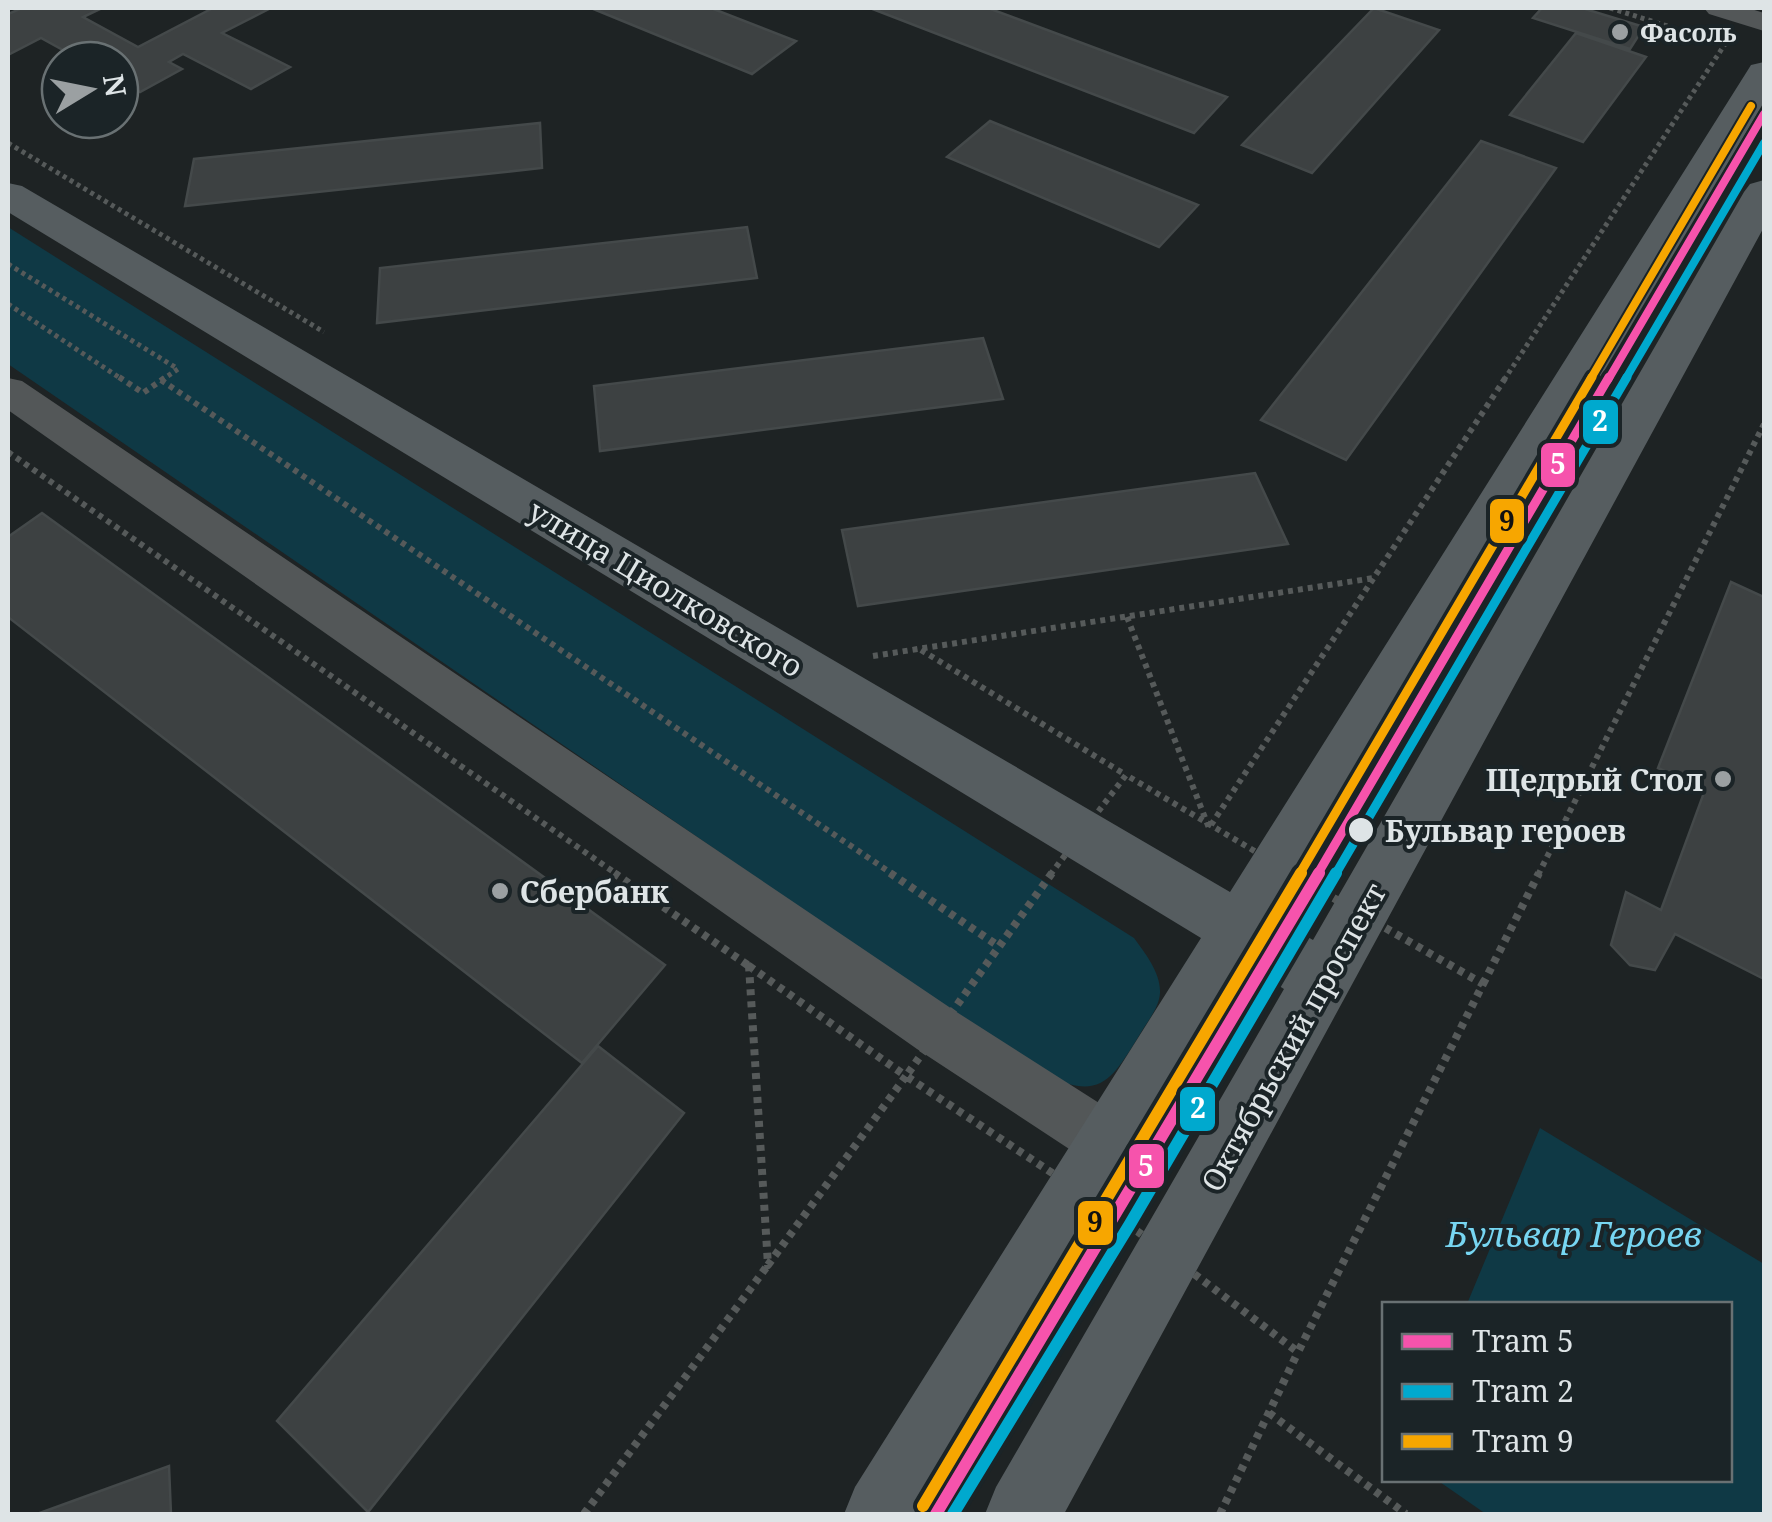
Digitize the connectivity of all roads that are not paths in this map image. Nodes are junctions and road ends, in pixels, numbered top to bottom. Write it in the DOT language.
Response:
graph roads {
  1 [pos="1723,9"];
  2 [pos="1764,22"];
  3 [pos="1764,74"];
  4 [pos="1764,192"];
  5 [pos="8,195"];
  6 [pos="8,391"];
  7 [pos="1558,411"];
  8 [pos="1624,440"];
  9 [pos="1242,929"];
  10 [pos="1325,980"];
  11 [pos="1112,1144"];
  12 [pos="882,1514"];
  13 [pos="1022,1514"];
  1 -- 2 [label="street"];
  3 -- 7 [label="main road"];
  4 -- 8 [label="main road, Октябрьский проспект"];
  5 -- 9 [label="main road, улица Циолковского"];
  6 -- 11 [label="street"];
  7 -- 8 [label="lane"];
  7 -- 9 [label="main road"];
  8 -- 10 [label="main road, Октябрьский проспект"];
  9 -- 10 [label="main road, улица Циолковского"];
  9 -- 11 [label="main road"];
  10 -- 13 [label="main road, Октябрьский проспект"];
  11 -- 12 [label="main road"];
}
